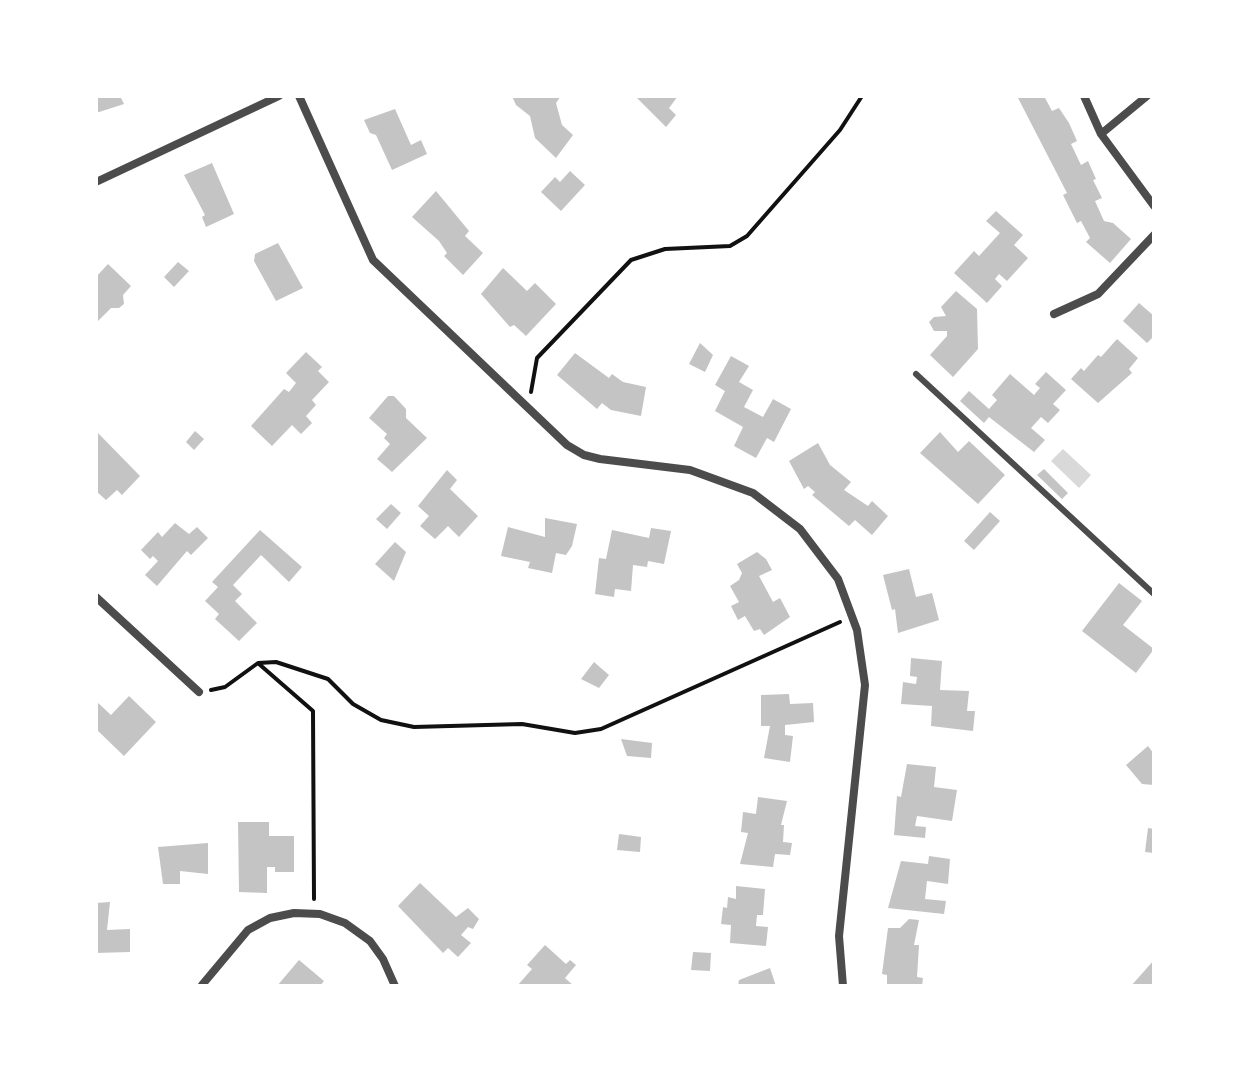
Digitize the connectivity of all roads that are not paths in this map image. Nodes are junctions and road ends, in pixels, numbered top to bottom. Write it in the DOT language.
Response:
graph roads {
  1 [pos="279,96"];
  2 [pos="299,96"];
  3 [pos="1084,96"];
  4 [pos="1147,96"];
  5 [pos="1101,134"];
  6 [pos="96,182"];
  7 [pos="1154,206"];
  8 [pos="1154,235"];
  9 [pos="1054,314"];
  10 [pos="916,374"];
  11 [pos="1154,594"];
  12 [pos="96,597"];
  13 [pos="199,692"];
  14 [pos="202,985"];
  15 [pos="395,986"];
  16 [pos="843,986"];
  1 -- 6 [label="street"];
  2 -- 16 [label="street"];
  3 -- 5 [label="street"];
  4 -- 5 [label="street"];
  5 -- 7 [label="street"];
  8 -- 9 [label="street"];
  10 -- 11 [label="lane"];
  12 -- 13 [label="street"];
  14 -- 15 [label="street"];
}
